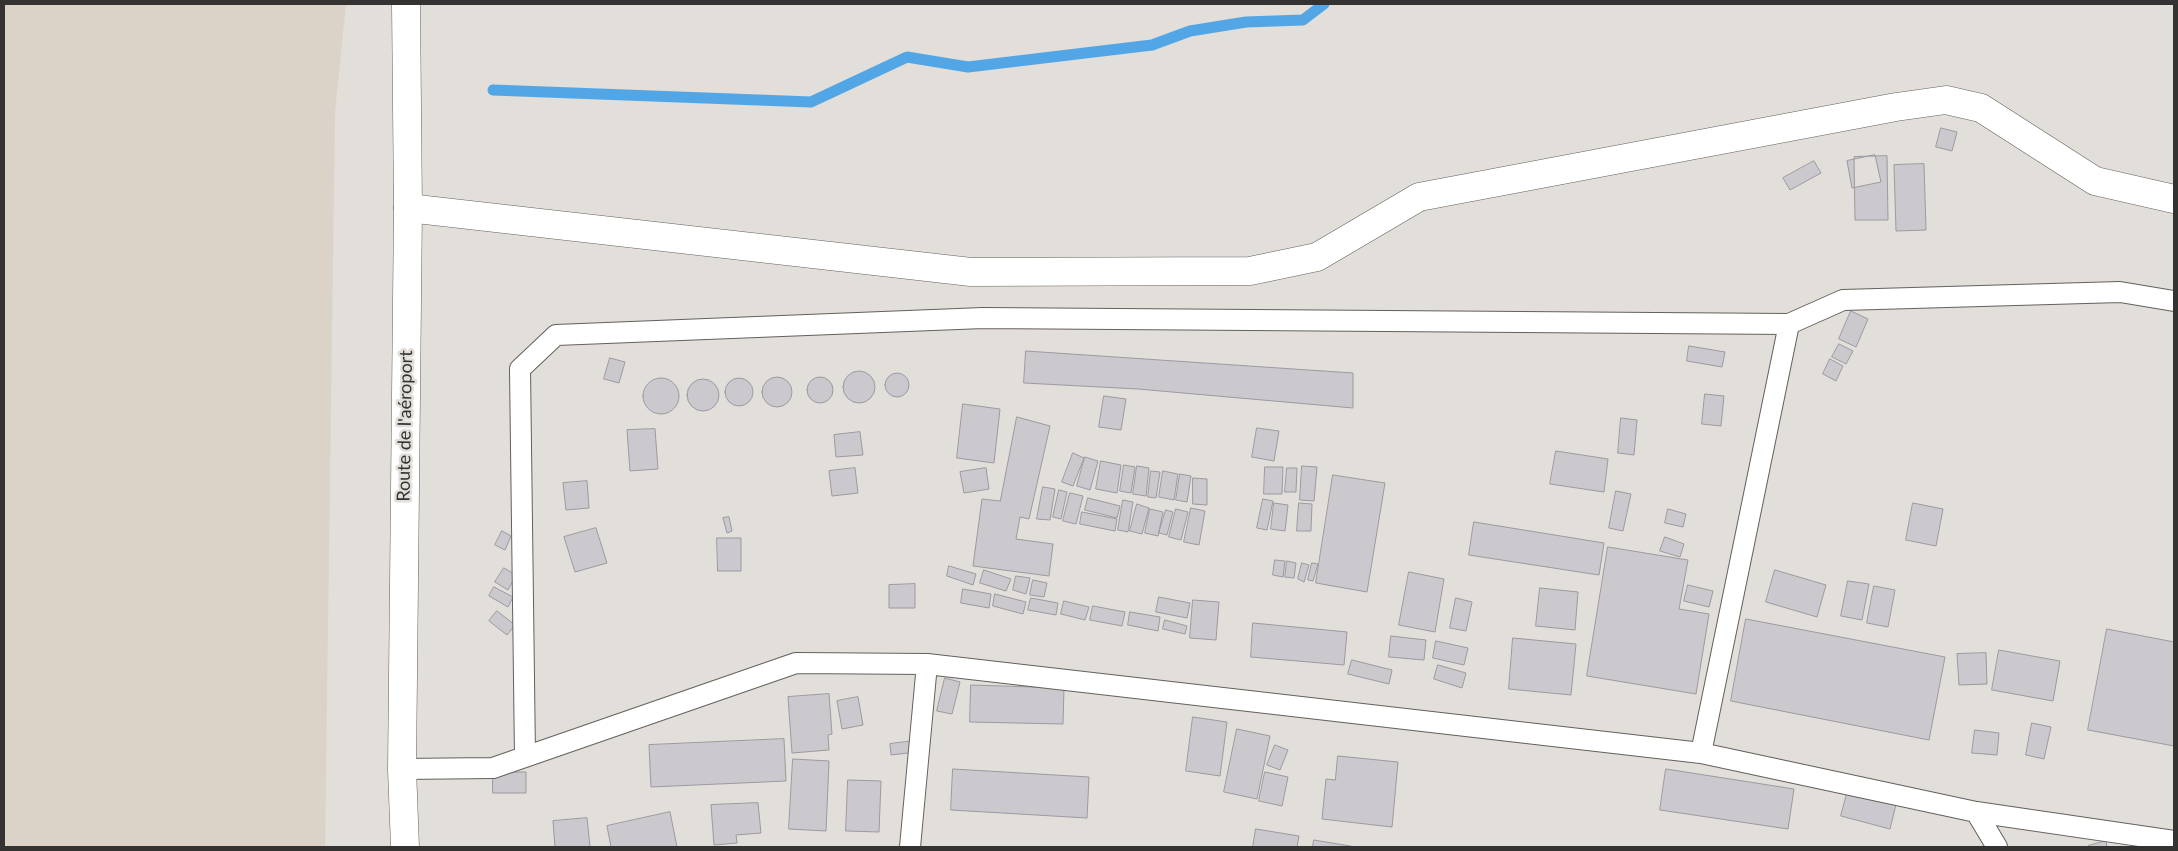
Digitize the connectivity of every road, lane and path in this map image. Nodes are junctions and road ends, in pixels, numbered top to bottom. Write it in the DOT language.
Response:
graph roads {
  1 [pos="406,4"];
  2 [pos="2174,199"];
  3 [pos="408,208"];
  4 [pos="2174,301"];
  5 [pos="1789,324"];
  6 [pos="927,664"];
  7 [pos="1701,754"];
  8 [pos="525,757"];
  9 [pos="402,769"];
  10 [pos="1976,812"];
  11 [pos="2174,841"];
  12 [pos="405,847"];
  13 [pos="910,847"];
  14 [pos="1997,847"];
  1 -- 3 [label="street, Route de l'aéroport"];
  2 -- 3 [label="street"];
  3 -- 9 [label="street, Route de l'aéroport"];
  4 -- 5 [label="lane"];
  5 -- 7 [label="lane"];
  5 -- 8 [label="lane"];
  6 -- 7 [label="lane"];
  6 -- 8 [label="lane"];
  6 -- 13 [label="lane"];
  7 -- 10 [label="lane"];
  8 -- 9 [label="lane"];
  9 -- 12 [label="street, Route de l'aéroport"];
  10 -- 11 [label="lane"];
  10 -- 14 [label="lane"];
}
